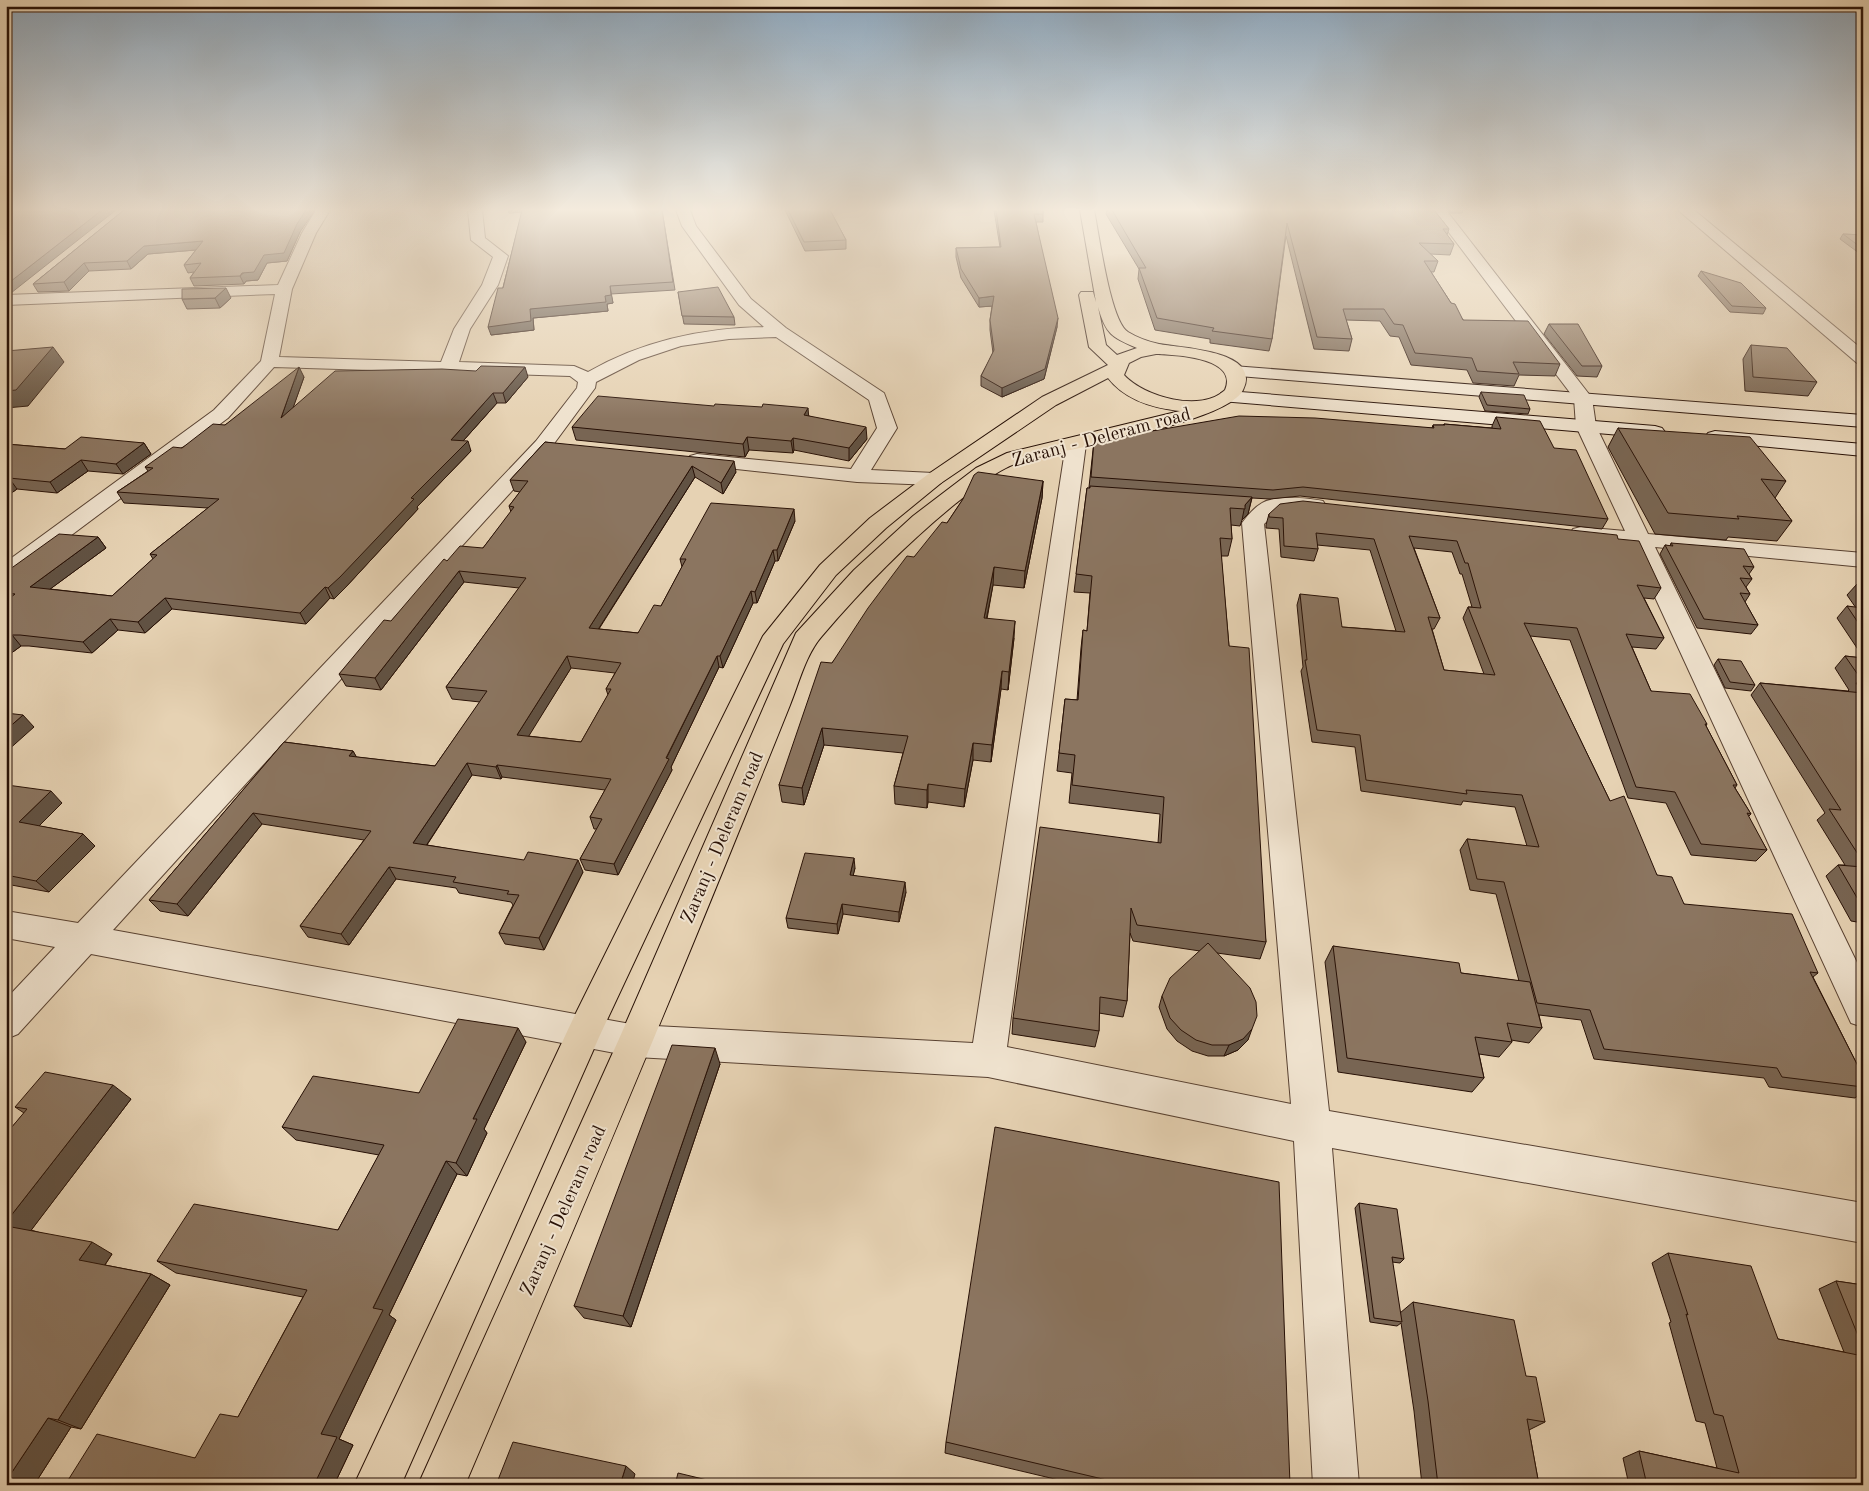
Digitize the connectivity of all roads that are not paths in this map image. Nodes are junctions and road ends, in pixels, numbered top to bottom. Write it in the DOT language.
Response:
graph roads {
  1 [pos="288,280"];
  2 [pos="492,280"];
  3 [pos="728,280"];
  4 [pos="1085,280"];
  5 [pos="1101,280"];
  6 [pos="1492,280"];
  7 [pos="1768,280"];
  8 [pos="38,282"];
  9 [pos="284,289"];
  10 [pos="11,300"];
  11 [pos="780,332"];
  12 [pos="1156,349"];
  13 [pos="1863,359"];
  14 [pos="269,362"];
  15 [pos="1116,366"];
  16 [pos="448,367"];
  17 [pos="1233,370"];
  18 [pos="587,380"];
  19 [pos="1583,398"];
  20 [pos="1222,399"];
  21 [pos="1863,422"];
  22 [pos="1586,426"];
  23 [pos="1675,434"];
  24 [pos="1694,435"];
  25 [pos="1076,444"];
  26 [pos="1863,450"];
  27 [pos="681,458"];
  28 [pos="858,476"];
  29 [pos="934,479"];
  30 [pos="1339,508"];
  31 [pos="1562,532"];
  32 [pos="1640,541"];
  33 [pos="1863,560"];
  34 [pos="6,573"];
  35 [pos="6,924"];
  36 [pos="83,939"];
  37 [pos="1863,1012"];
  38 [pos="6,1022"];
  39 [pos="585,1030"];
  40 [pos="636,1041"];
  41 [pos="988,1060"];
  42 [pos="1312,1126"];
  43 [pos="1863,1223"];
  44 [pos="377,1485"];
  45 [pos="442,1485"];
  46 [pos="1336,1485"];
  1 -- 9 [label="street"];
  2 -- 16 [label="street"];
  3 -- 11 [label="street"];
  4 -- 15 [label="highway"];
  5 -- 12 [label="highway"];
  6 -- 19 [label="street"];
  7 -- 13 [label="street"];
  8 -- 10 [label="street"];
  9 -- 10 [label="street"];
  9 -- 14 [label="street"];
  11 -- 18 [label="street"];
  11 -- 28 [label="street"];
  12 -- 15 [label="highway, Zaranj - Deleram road"];
  12 -- 17 [label="highway"];
  14 -- 16 [label="street"];
  14 -- 34 [label="street"];
  15 -- 20 [label="highway"];
  15 -- 29 [label="highway, Zaranj - Deleram road"];
  16 -- 18 [label="street"];
  17 -- 19 [label="street"];
  17 -- 20 [label="highway"];
  18 -- 36 [label="street"];
  19 -- 21 [label="street"];
  19 -- 22 [label="street"];
  20 -- 22 [label="street"];
  20 -- 25 [label="highway, Zaranj - Deleram road"];
  22 -- 23 [label="street"];
  22 -- 32 [label="street"];
  24 -- 26 [label="street"];
  25 -- 40 [label="highway, Zaranj - Deleram road"];
  25 -- 41 [label="street"];
  27 -- 28 [label="street"];
  28 -- 29 [label="street"];
  29 -- 39 [label="highway, Zaranj - Deleram road"];
  30 -- 42 [label="street"];
  31 -- 32 [label="street"];
  32 -- 33 [label="street"];
  32 -- 37 [label="street"];
  35 -- 36 [label="street"];
  36 -- 38 [label="street"];
  36 -- 39 [label="street"];
  39 -- 40 [label="street"];
  39 -- 44 [label="highway, Zaranj - Deleram road"];
  40 -- 41 [label="street"];
  40 -- 45 [label="highway, Zaranj - Deleram road"];
  41 -- 42 [label="street"];
  42 -- 43 [label="street"];
  42 -- 46 [label="street"];
}
